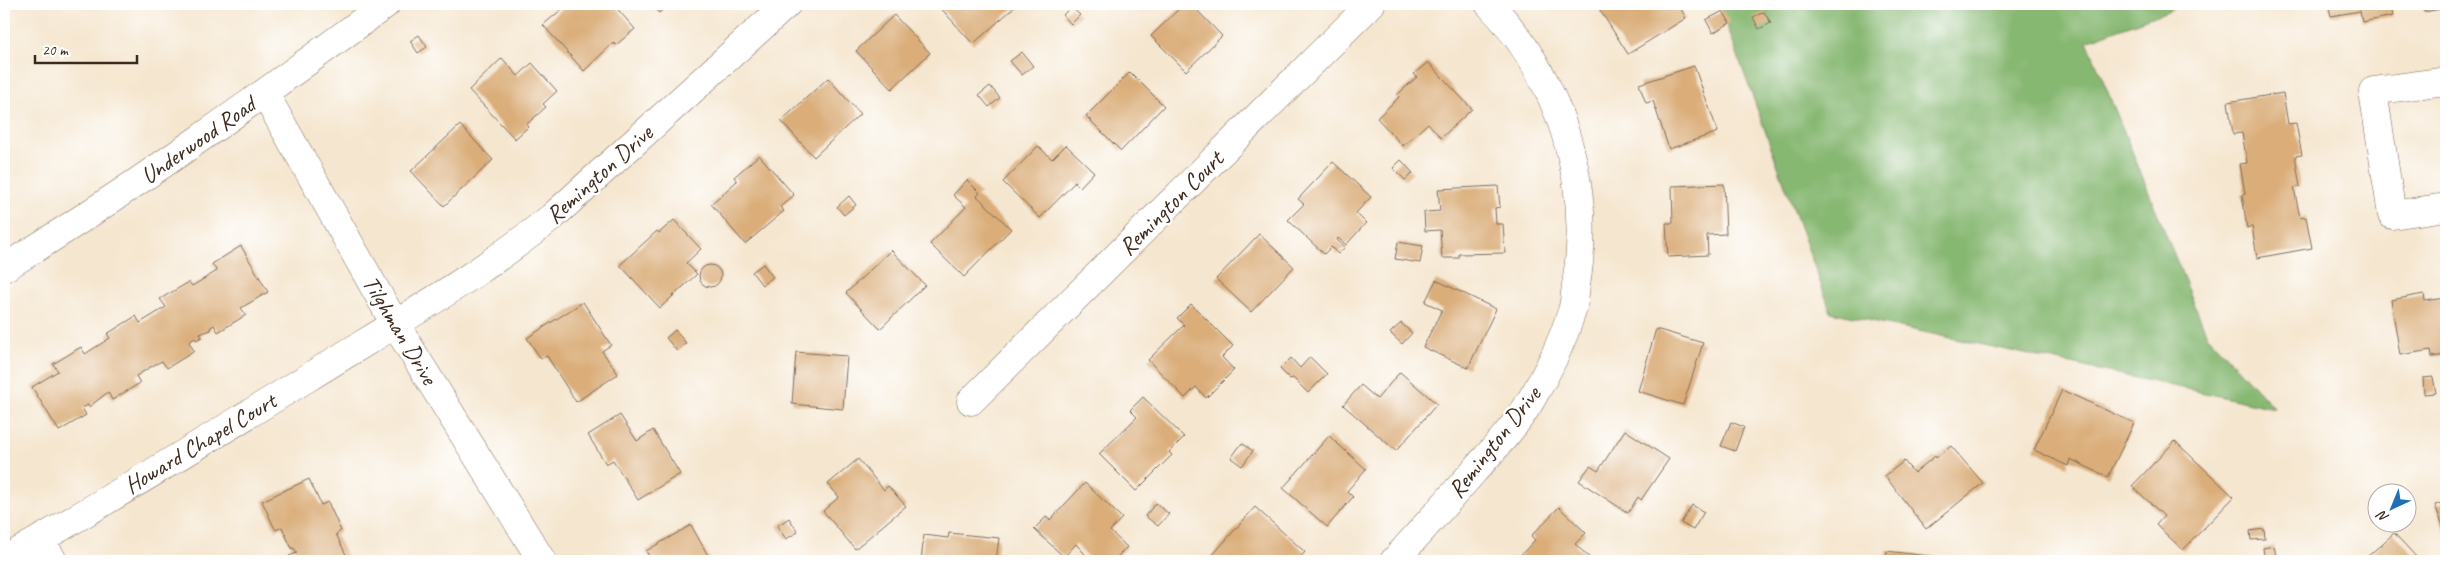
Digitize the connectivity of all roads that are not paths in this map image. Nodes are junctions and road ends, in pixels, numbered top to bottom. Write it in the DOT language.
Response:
graph roads {
  1 [pos="386,4"];
  2 [pos="786,4"];
  3 [pos="1371,4"];
  4 [pos="1489,4"];
  5 [pos="2446,80"];
  6 [pos="264,94"];
  7 [pos="2446,207"];
  8 [pos="4,268"];
  9 [pos="394,324"];
  10 [pos="971,401"];
  11 [pos="47,550"];
  12 [pos="4,560"];
  13 [pos="542,561"];
  14 [pos="1394,561"];
  1 -- 6 [label="street, Underwood Road"];
  2 -- 9 [label="street, Remington Drive"];
  3 -- 10 [label="street, Remington Court"];
  4 -- 14 [label="street, Remington Drive"];
  5 -- 7 [label="street"];
  6 -- 8 [label="street, Underwood Road"];
  6 -- 9 [label="street, Tilghman Drive"];
  9 -- 11 [label="street, Howard Chapel Court"];
  9 -- 13 [label="street, Tilghman Drive"];
  11 -- 12 [label="street, Howard Chapel Court"];
}
